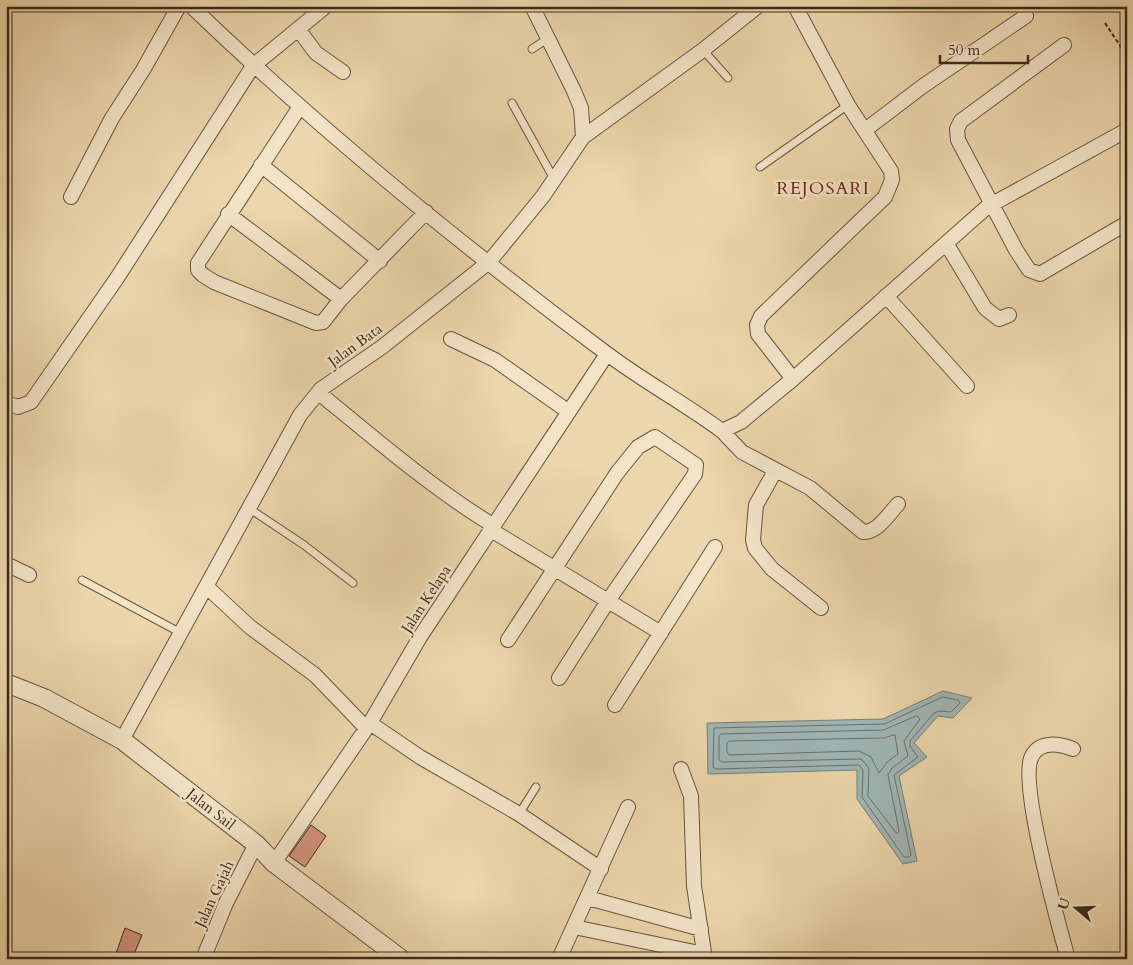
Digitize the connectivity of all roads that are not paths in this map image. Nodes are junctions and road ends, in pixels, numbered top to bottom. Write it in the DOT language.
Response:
graph roads {
  1 [pos="179,6"];
  2 [pos="191,6"];
  3 [pos="326,6"];
  4 [pos="532,6"];
  5 [pos="758,6"];
  6 [pos="794,6"];
  7 [pos="1026,16"];
  8 [pos="298,29"];
  9 [pos="547,39"];
  10 [pos="1064,45"];
  11 [pos="532,49"];
  12 [pos="702,50"];
  13 [pos="253,66"];
  14 [pos="344,72"];
  15 [pos="728,78"];
  16 [pos="512,103"];
  17 [pos="848,105"];
  18 [pos="299,108"];
  19 [pos="865,130"];
  20 [pos="1127,130"];
  21 [pos="583,137"];
  22 [pos="261,165"];
  23 [pos="760,168"];
  24 [pos="554,179"];
  25 [pos="71,197"];
  26 [pos="992,204"];
  27 [pos="426,212"];
  28 [pos="228,214"];
  29 [pos="1127,223"];
  30 [pos="946,243"];
  31 [pos="380,261"];
  32 [pos="489,262"];
  33 [pos="886,296"];
  34 [pos="341,299"];
  35 [pos="1009,315"];
  36 [pos="452,338"];
  37 [pos="607,354"];
  38 [pos="793,379"];
  39 [pos="967,386"];
  40 [pos="319,393"];
  41 [pos="6,403"];
  42 [pos="569,412"];
  43 [pos="722,431"];
  44 [pos="775,471"];
  45 [pos="898,504"];
  46 [pos="250,509"];
  47 [pos="492,528"];
  48 [pos="715,547"];
  49 [pos="6,564"];
  50 [pos="554,568"];
  51 [pos="29,576"];
  52 [pos="82,580"];
  53 [pos="353,584"];
  54 [pos="207,587"];
  55 [pos="608,601"];
  56 [pos="821,608"];
  57 [pos="182,633"];
  58 [pos="661,633"];
  59 [pos="508,640"];
  60 [pos="559,678"];
  61 [pos="6,683"];
  62 [pos="616,704"];
  63 [pos="368,725"];
  64 [pos="122,740"];
  65 [pos="1073,749"];
  66 [pos="681,769"];
  67 [pos="536,787"];
  68 [pos="628,807"];
  69 [pos="519,814"];
  70 [pos="256,844"];
  71 [pos="274,863"];
  72 [pos="601,869"];
  73 [pos="588,898"];
  74 [pos="574,927"];
  75 [pos="700,929"];
  76 [pos="704,956"];
  77 [pos="202,959"];
  78 [pos="400,959"];
  79 [pos="558,959"];
  80 [pos="1068,959"];
  1 -- 25 [label="street"];
  2 -- 13 [label="street"];
  3 -- 8 [label="street"];
  4 -- 9 [label="street"];
  5 -- 12 [label="street, Jalan Bata"];
  6 -- 17 [label="street"];
  7 -- 19 [label="street"];
  8 -- 13 [label="street"];
  8 -- 14 [label="street"];
  9 -- 11 [label="lane"];
  9 -- 21 [label="street"];
  10 -- 26 [label="street"];
  12 -- 15 [label="lane"];
  12 -- 21 [label="street, Jalan Bata"];
  13 -- 18 [label="street"];
  13 -- 41 [label="street"];
  16 -- 24 [label="lane"];
  17 -- 19 [label="street"];
  17 -- 23 [label="lane"];
  18 -- 22 [label="street"];
  18 -- 27 [label="street"];
  19 -- 38 [label="street"];
  20 -- 26 [label="street"];
  21 -- 24 [label="street, Jalan Bata"];
  22 -- 28 [label="street"];
  22 -- 31 [label="street"];
  24 -- 32 [label="street, Jalan Bata"];
  26 -- 29 [label="street"];
  26 -- 30 [label="street"];
  27 -- 31 [label="street"];
  27 -- 32 [label="street"];
  28 -- 34 [label="street"];
  28 -- 34 [label="street"];
  30 -- 33 [label="street"];
  30 -- 35 [label="street"];
  31 -- 34 [label="street"];
  32 -- 37 [label="street"];
  32 -- 40 [label="street, Jalan Bata"];
  33 -- 38 [label="street"];
  33 -- 39 [label="street"];
  36 -- 42 [label="street"];
  37 -- 42 [label="street, Jalan Kelapa"];
  37 -- 43 [label="street"];
  38 -- 43 [label="street"];
  40 -- 46 [label="street, Jalan Bata"];
  40 -- 47 [label="street"];
  42 -- 47 [label="street, Jalan Kelapa"];
  43 -- 44 [label="street"];
  44 -- 45 [label="street"];
  44 -- 56 [label="street"];
  46 -- 53 [label="lane"];
  46 -- 54 [label="street, Jalan Bata"];
  47 -- 50 [label="street"];
  47 -- 63 [label="street, Jalan Kelapa"];
  48 -- 58 [label="street"];
  49 -- 51 [label="street"];
  50 -- 55 [label="street"];
  50 -- 55 [label="street"];
  50 -- 59 [label="street"];
  52 -- 57 [label="lane"];
  54 -- 57 [label="street, Jalan Bata"];
  54 -- 63 [label="street"];
  55 -- 58 [label="street"];
  55 -- 60 [label="street"];
  57 -- 64 [label="street, Jalan Bata"];
  58 -- 62 [label="street"];
  61 -- 64 [label="street, Jalan Sail"];
  63 -- 69 [label="street"];
  63 -- 71 [label="street, Jalan Kelapa"];
  64 -- 70 [label="street, Jalan Sail"];
  65 -- 80 [label="street"];
  66 -- 75 [label="street"];
  67 -- 69 [label="lane"];
  68 -- 72 [label="street"];
  69 -- 72 [label="street"];
  70 -- 71 [label="street, Jalan Sail"];
  70 -- 77 [label="street, Jalan Gajah"];
  71 -- 78 [label="street, Jalan Sail"];
  72 -- 73 [label="street"];
  73 -- 74 [label="street"];
  73 -- 75 [label="street"];
  74 -- 76 [label="street"];
  74 -- 79 [label="street"];
  75 -- 76 [label="street"];
}
